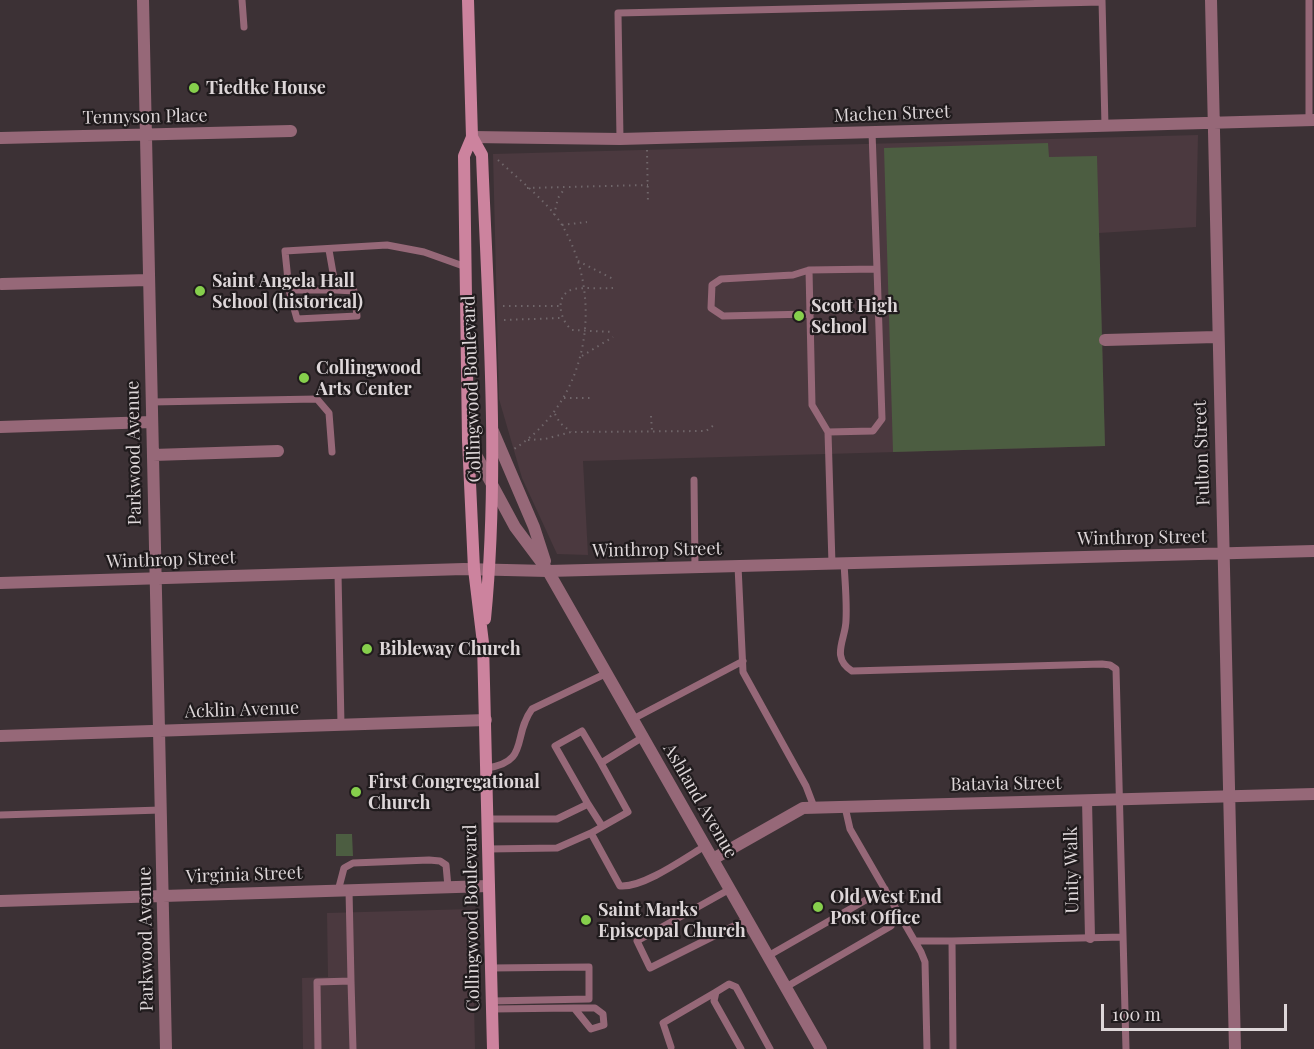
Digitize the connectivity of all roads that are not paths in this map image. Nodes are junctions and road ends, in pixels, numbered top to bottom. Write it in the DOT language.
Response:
graph roads {
  1 [pos="143,0"];
  2 [pos="242,0"];
  3 [pos="468,0"];
  4 [pos="1211,0"];
  5 [pos="1309,0"];
  6 [pos="1102,1"];
  7 [pos="244,27"];
  8 [pos="1311,27"];
  9 [pos="1311,120"];
  10 [pos="1212,123"];
  11 [pos="1105,126"];
  12 [pos="291,131"];
  13 [pos="872,132"];
  14 [pos="145,135"];
  15 [pos="472,137"];
  16 [pos="1,138"];
  17 [pos="620,139"];
  18 [pos="329,250"];
  19 [pos="466,267"];
  20 [pos="877,268"];
  21 [pos="809,270"];
  22 [pos="487,275"];
  23 [pos="148,279"];
  24 [pos="2,284"];
  25 [pos="288,290"];
  26 [pos="336,290"];
  27 [pos="810,314"];
  28 [pos="1216,337"];
  29 [pos="1105,340"];
  30 [pos="151,402"];
  31 [pos="152,422"];
  32 [pos="0,427"];
  33 [pos="493,431"];
  34 [pos="828,432"];
  35 [pos="468,440"];
  36 [pos="278,451"];
  37 [pos="332,452"];
  38 [pos="153,455"];
  39 [pos="694,480"];
  40 [pos="493,490"];
  41 [pos="1314,551"];
  42 [pos="1223,554"];
  43 [pos="838,564"];
  44 [pos="738,566"];
  45 [pos="695,567"];
  46 [pos="474,569"];
  47 [pos="490,570"];
  48 [pos="548,571"];
  49 [pos="338,573"];
  50 [pos="155,579"];
  51 [pos="0,583"];
  52 [pos="483,643"];
  53 [pos="742,661"];
  54 [pos="607,673"];
  55 [pos="633,719"];
  56 [pos="486,720"];
  57 [pos="341,725"];
  58 [pos="159,731"];
  59 [pos="0,736"];
  60 [pos="643,737"];
  61 [pos="602,763"];
  62 [pos="487,768"];
  63 [pos="1314,794"];
  64 [pos="1227,795"];
  65 [pos="1120,799"];
  66 [pos="1087,800"];
  67 [pos="588,804"];
  68 [pos="814,807"];
  69 [pos="845,807"];
  70 [pos="161,810"];
  71 [pos="0,815"];
  72 [pos="488,819"];
  73 [pos="602,826"];
  74 [pos="591,833"];
  75 [pos="705,846"];
  76 [pos="488,849"];
  77 [pos="713,859"];
  78 [pos="489,886"];
  79 [pos="448,887"];
  80 [pos="730,889"];
  81 [pos="885,889"];
  82 [pos="343,890"];
  83 [pos="163,896"];
  84 [pos="0,901"];
  85 [pos="746,920"];
  86 [pos="891,926"];
  87 [pos="1123,937"];
  88 [pos="1090,938"];
  89 [pos="916,941"];
  90 [pos="952,941"];
  91 [pos="768,956"];
  92 [pos="490,968"];
  93 [pos="351,981"];
  94 [pos="786,987"];
  95 [pos="716,992"];
  96 [pos="492,1005"];
  97 [pos="574,1008"];
  98 [pos="672,1048"];
  99 [pos="166,1049"];
  100 [pos="318,1049"];
  101 [pos="353,1049"];
  102 [pos="493,1049"];
  103 [pos="663,1049"];
  104 [pos="741,1049"];
  105 [pos="770,1049"];
  106 [pos="821,1049"];
  107 [pos="927,1049"];
  108 [pos="953,1049"];
  109 [pos="1125,1049"];
  110 [pos="1234,1049"];
  1 -- 14 [label="street, Parkwood Avenue"];
  2 -- 7 [label="lane"];
  3 -- 15 [label="main road, Collingwood Boulevard"];
  4 -- 10 [label="street, Fulton Street"];
  5 -- 8 [label="lane"];
  6 -- 11 [label="lane"];
  6 -- 17 [label="lane"];
  8 -- 9 [label="lane"];
  9 -- 10 [label="street, Machen Street"];
  10 -- 11 [label="street, Machen Street"];
  10 -- 28 [label="street, Fulton Street"];
  11 -- 13 [label="street, Machen Street"];
  12 -- 14 [label="street, Tennyson Place"];
  13 -- 17 [label="street, Machen Street"];
  13 -- 20 [label="lane"];
  14 -- 16 [label="street, Tennyson Place"];
  14 -- 23 [label="street, Parkwood Avenue"];
  15 -- 17 [label="street, Machen Street"];
  15 -- 19 [label="main road, Collingwood Boulevard"];
  15 -- 22 [label="main road, Collingwood Boulevard"];
  18 -- 19 [label="lane"];
  18 -- 25 [label="lane"];
  18 -- 26 [label="lane"];
  19 -- 22 [label="main road"];
  19 -- 35 [label="main road, Collingwood Boulevard"];
  20 -- 21 [label="lane"];
  20 -- 34 [label="lane"];
  21 -- 27 [label="lane"];
  21 -- 27 [label="lane"];
  22 -- 33 [label="main road, Collingwood Boulevard"];
  23 -- 24 [label="street"];
  23 -- 30 [label="street, Parkwood Avenue"];
  25 -- 26 [label="lane"];
  25 -- 26 [label="lane"];
  27 -- 34 [label="lane"];
  28 -- 29 [label="street"];
  28 -- 42 [label="street, Fulton Street"];
  30 -- 31 [label="street, Parkwood Avenue"];
  30 -- 37 [label="lane"];
  31 -- 32 [label="street"];
  31 -- 38 [label="street, Parkwood Avenue"];
  33 -- 40 [label="main road, Collingwood Boulevard"];
  33 -- 48 [label="street, Ashland Avenue"];
  34 -- 43 [label="lane"];
  35 -- 40 [label="street, Ashland Avenue"];
  35 -- 46 [label="main road, Collingwood Boulevard"];
  36 -- 38 [label="street"];
  38 -- 50 [label="street, Parkwood Avenue"];
  39 -- 45 [label="lane"];
  40 -- 47 [label="main road, Collingwood Boulevard"];
  40 -- 48 [label="street, Ashland Avenue"];
  41 -- 42 [label="street, Winthrop Street"];
  42 -- 43 [label="street, Winthrop Street"];
  42 -- 64 [label="street, Fulton Street"];
  43 -- 44 [label="street, Winthrop Street"];
  43 -- 65 [label="lane"];
  44 -- 45 [label="street, Winthrop Street"];
  44 -- 53 [label="lane"];
  45 -- 48 [label="street, Winthrop Street"];
  46 -- 47 [label="street, Winthrop Street"];
  46 -- 49 [label="street, Winthrop Street"];
  46 -- 52 [label="main road, Collingwood Boulevard"];
  47 -- 48 [label="street, Winthrop Street"];
  47 -- 52 [label="main road, Collingwood Boulevard"];
  48 -- 54 [label="street, Ashland Avenue"];
  49 -- 50 [label="street, Winthrop Street"];
  49 -- 57 [label="lane"];
  50 -- 51 [label="street, Winthrop Street"];
  50 -- 58 [label="street, Parkwood Avenue"];
  52 -- 56 [label="main road, Collingwood Boulevard"];
  53 -- 55 [label="lane"];
  53 -- 68 [label="lane"];
  54 -- 55 [label="street, Ashland Avenue"];
  54 -- 62 [label="lane"];
  55 -- 60 [label="street, Ashland Avenue"];
  56 -- 57 [label="street, Acklin Avenue"];
  56 -- 62 [label="main road, Collingwood Boulevard"];
  57 -- 58 [label="street, Acklin Avenue"];
  58 -- 59 [label="street, Acklin Avenue"];
  58 -- 70 [label="street, Parkwood Avenue"];
  60 -- 61 [label="lane"];
  60 -- 75 [label="street, Ashland Avenue"];
  61 -- 67 [label="lane"];
  61 -- 73 [label="lane"];
  62 -- 72 [label="main road, Collingwood Boulevard"];
  63 -- 64 [label="street, Batavia Street"];
  64 -- 65 [label="street, Batavia Street"];
  64 -- 110 [label="street, Fulton Street"];
  65 -- 66 [label="street, Batavia Street"];
  65 -- 87 [label="lane"];
  66 -- 69 [label="street, Batavia Street"];
  66 -- 88 [label="street, Unity Walk"];
  67 -- 72 [label="lane"];
  67 -- 73 [label="lane"];
  68 -- 69 [label="street, Batavia Street"];
  68 -- 77 [label="street, Batavia Street"];
  69 -- 81 [label="lane"];
  70 -- 71 [label="lane"];
  70 -- 83 [label="street, Parkwood Avenue"];
  72 -- 76 [label="main road, Collingwood Boulevard"];
  73 -- 74 [label="lane"];
  74 -- 75 [label="lane"];
  74 -- 76 [label="lane"];
  75 -- 77 [label="street, Ashland Avenue"];
  76 -- 78 [label="main road, Collingwood Boulevard"];
  77 -- 80 [label="street, Ashland Avenue"];
  78 -- 79 [label="street, Virginia Street"];
  78 -- 92 [label="main road, Collingwood Boulevard"];
  79 -- 82 [label="street, Virginia Street"];
  79 -- 82 [label="lane"];
  80 -- 85 [label="street, Ashland Avenue"];
  80 -- 85 [label="lane"];
  81 -- 89 [label="lane"];
  81 -- 91 [label="lane"];
  82 -- 83 [label="street, Virginia Street"];
  82 -- 93 [label="lane"];
  83 -- 84 [label="street, Virginia Street"];
  83 -- 99 [label="street, Parkwood Avenue"];
  85 -- 91 [label="street, Ashland Avenue"];
  86 -- 94 [label="lane"];
  87 -- 88 [label="lane"];
  87 -- 109 [label="lane"];
  88 -- 90 [label="lane"];
  89 -- 90 [label="lane"];
  89 -- 107 [label="lane"];
  90 -- 108 [label="lane"];
  91 -- 94 [label="street, Ashland Avenue"];
  92 -- 96 [label="main road, Collingwood Boulevard"];
  92 -- 96 [label="lane"];
  93 -- 100 [label="lane"];
  93 -- 101 [label="lane"];
  94 -- 106 [label="street, Ashland Avenue"];
  95 -- 98 [label="lane"];
  95 -- 104 [label="lane"];
  95 -- 105 [label="lane"];
  96 -- 97 [label="lane"];
  96 -- 102 [label="main road, Collingwood Boulevard"];
  98 -- 103 [label="lane"];
}
